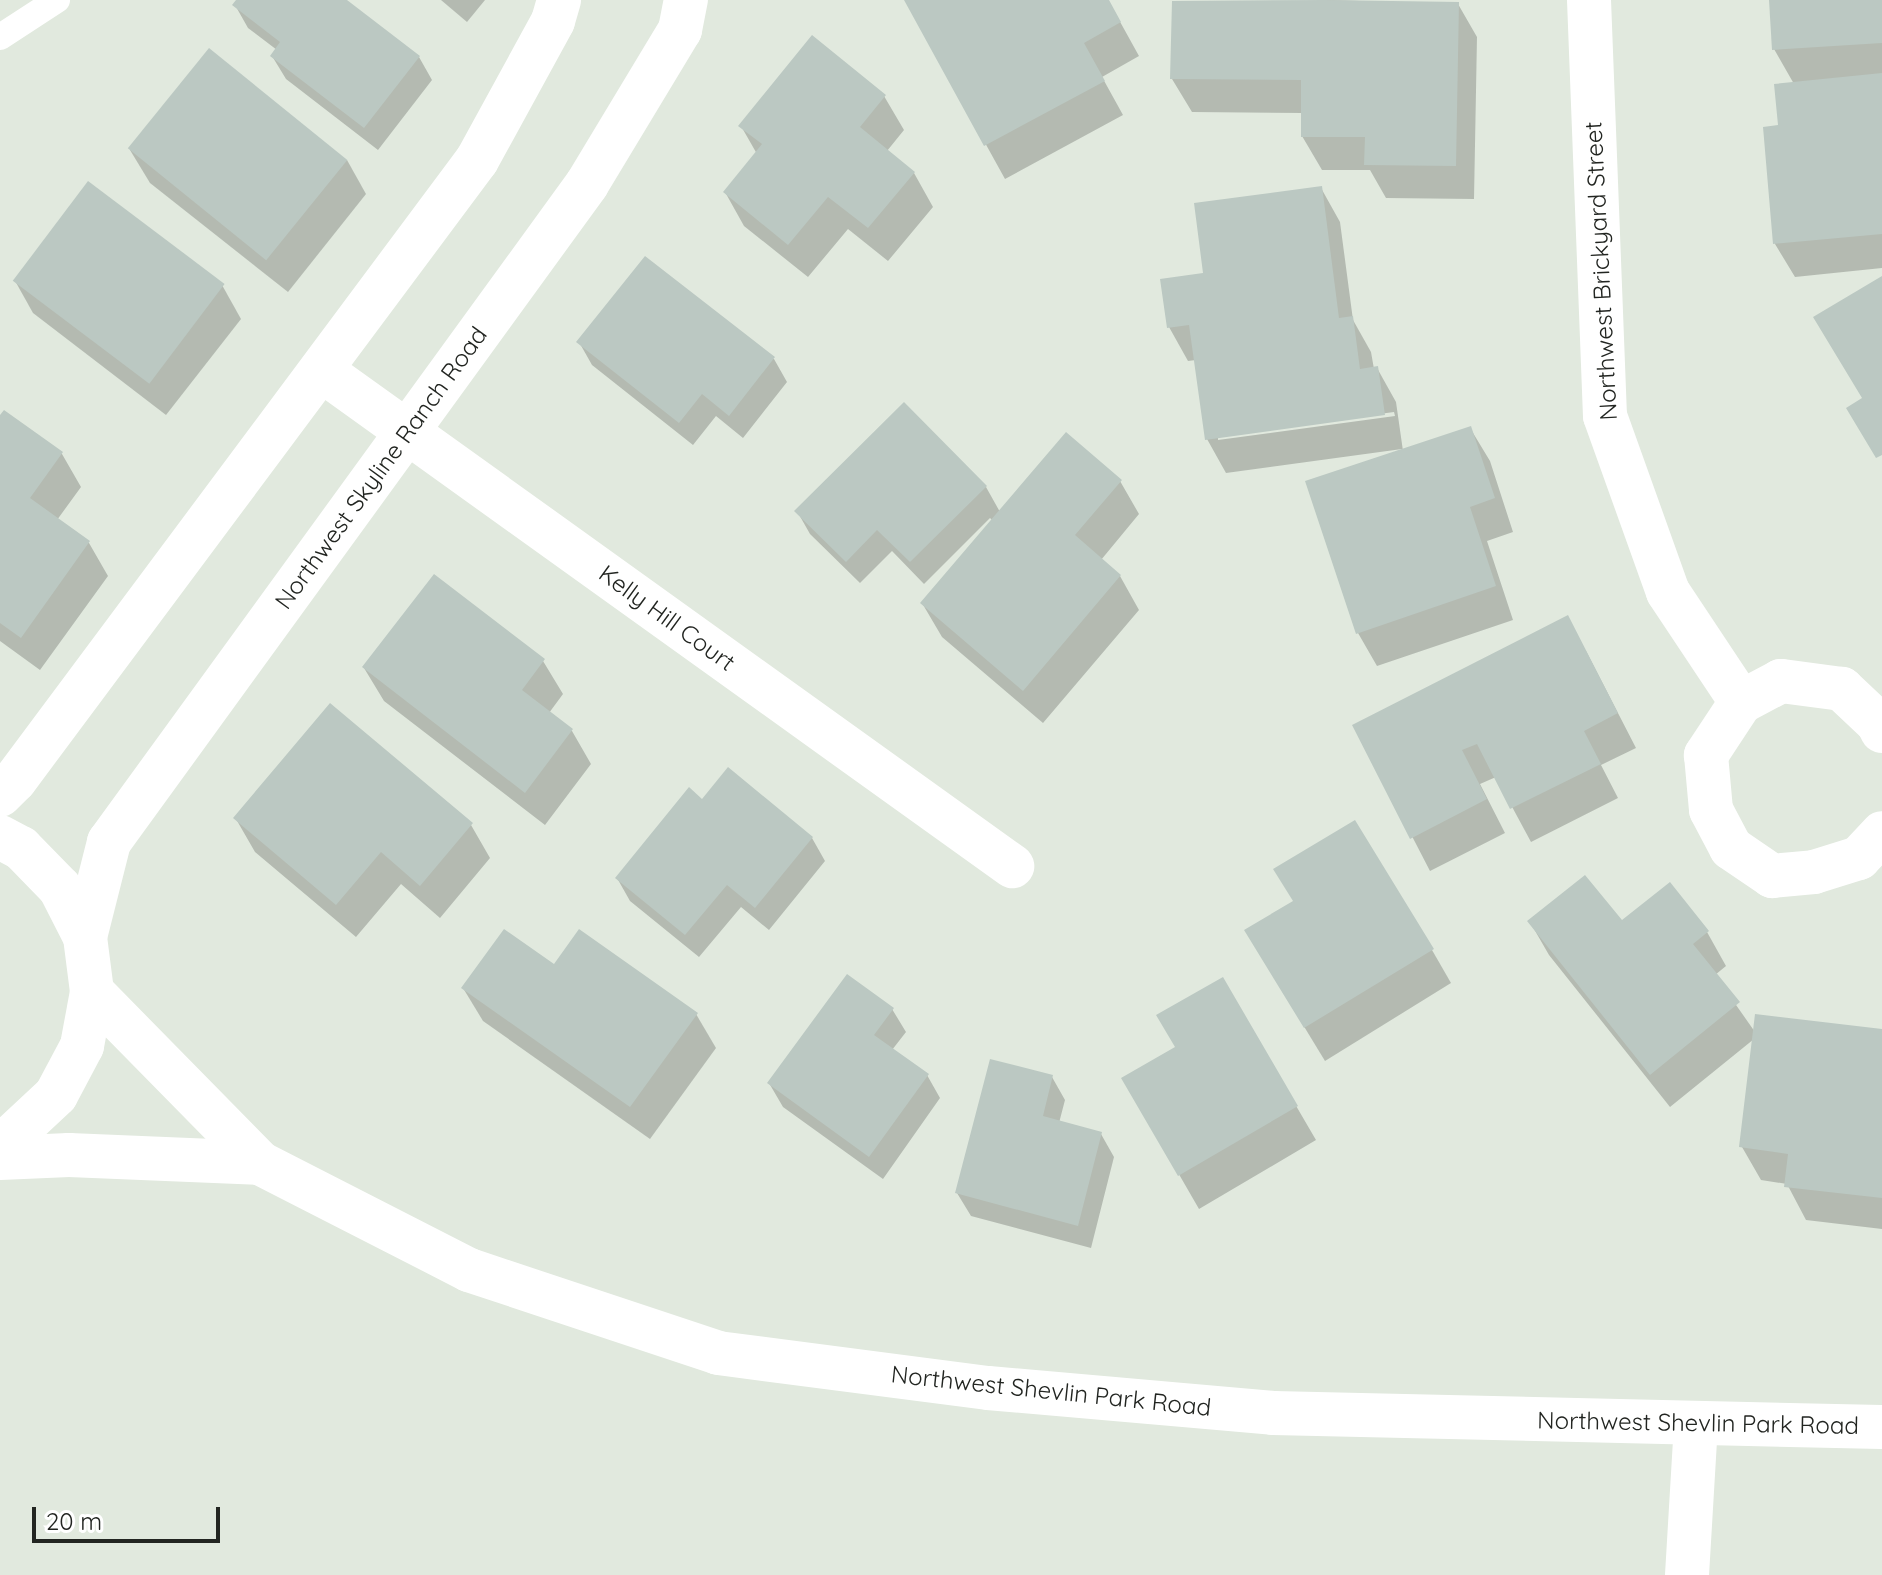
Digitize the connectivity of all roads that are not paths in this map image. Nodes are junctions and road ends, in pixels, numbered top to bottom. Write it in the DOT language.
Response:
graph roads {
  1 [pos="57,0"];
  2 [pos="559,0"];
  3 [pos="686,0"];
  4 [pos="1589,0"];
  5 [pos="0,37"];
  6 [pos="321,370"];
  7 [pos="407,432"];
  8 [pos="1741,702"];
  9 [pos="1882,731"];
  10 [pos="0,795"];
  11 [pos="1882,833"];
  12 [pos="0,837"];
  13 [pos="1012,866"];
  14 [pos="85,937"];
  15 [pos="92,992"];
  16 [pos="0,1141"];
  17 [pos="0,1158"];
  18 [pos="260,1163"];
  19 [pos="1696,1423"];
  20 [pos="1882,1427"];
  21 [pos="1687,1575"];
  1 -- 5 [label="lane"];
  2 -- 6 [label="street"];
  3 -- 7 [label="street, Northwest Skyline Ranch Road"];
  4 -- 8 [label="street, Northwest Brickyard Street"];
  6 -- 7 [label="street, Kelly Hill Court"];
  6 -- 10 [label="street"];
  7 -- 13 [label="street, Kelly Hill Court"];
  7 -- 14 [label="street, Northwest Skyline Ranch Road"];
  8 -- 9 [label="street"];
  8 -- 11 [label="street"];
  12 -- 14 [label="street"];
  14 -- 15 [label="street"];
  15 -- 16 [label="street"];
  15 -- 18 [label="street, Northwest Shevlin Park Road"];
  17 -- 18 [label="street, Northwest Shevlin Park Road"];
  18 -- 19 [label="street, Northwest Shevlin Park Road"];
  19 -- 20 [label="street, Northwest Shevlin Park Road"];
  19 -- 21 [label="street"];
}
